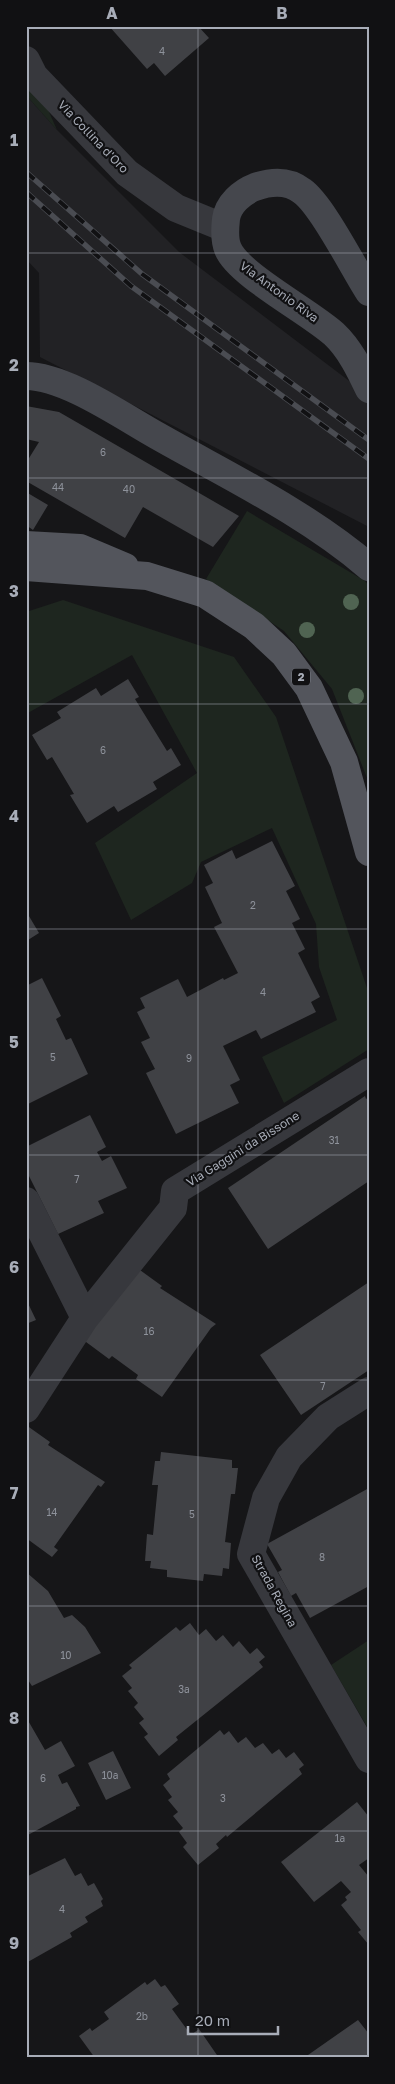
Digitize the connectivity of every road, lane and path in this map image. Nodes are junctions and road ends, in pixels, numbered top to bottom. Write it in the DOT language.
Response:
graph roads {
  1 [pos="26,60"];
  2 [pos="225,228"];
  3 [pos="369,292"];
  4 [pos="26,376"];
  5 [pos="369,389"];
  6 [pos="26,545"];
  7 [pos="26,567"];
  8 [pos="369,567"];
  9 [pos="147,576"];
  10 [pos="369,852"];
  11 [pos="369,1072"];
  12 [pos="26,1201"];
  13 [pos="85,1318"];
  14 [pos="369,1391"];
  15 [pos="26,1409"];
  16 [pos="369,1759"];
  1 -- 2 [label="street, Via Collina d'Oro"];
  2 -- 3 [label="main road, Via Antonio Riva"];
  2 -- 5 [label="main road, Via Antonio Riva"];
  4 -- 8 [label="main road"];
  6 -- 9 [label="main road"];
  7 -- 9 [label="main road, 2"];
  9 -- 10 [label="main road, 2"];
  11 -- 13 [label="street, Via Gaggini da Bissone"];
  12 -- 13 [label="street"];
  13 -- 15 [label="street, Via Gaggini da Bissone"];
  14 -- 16 [label="street, Strada Regina"];
}
